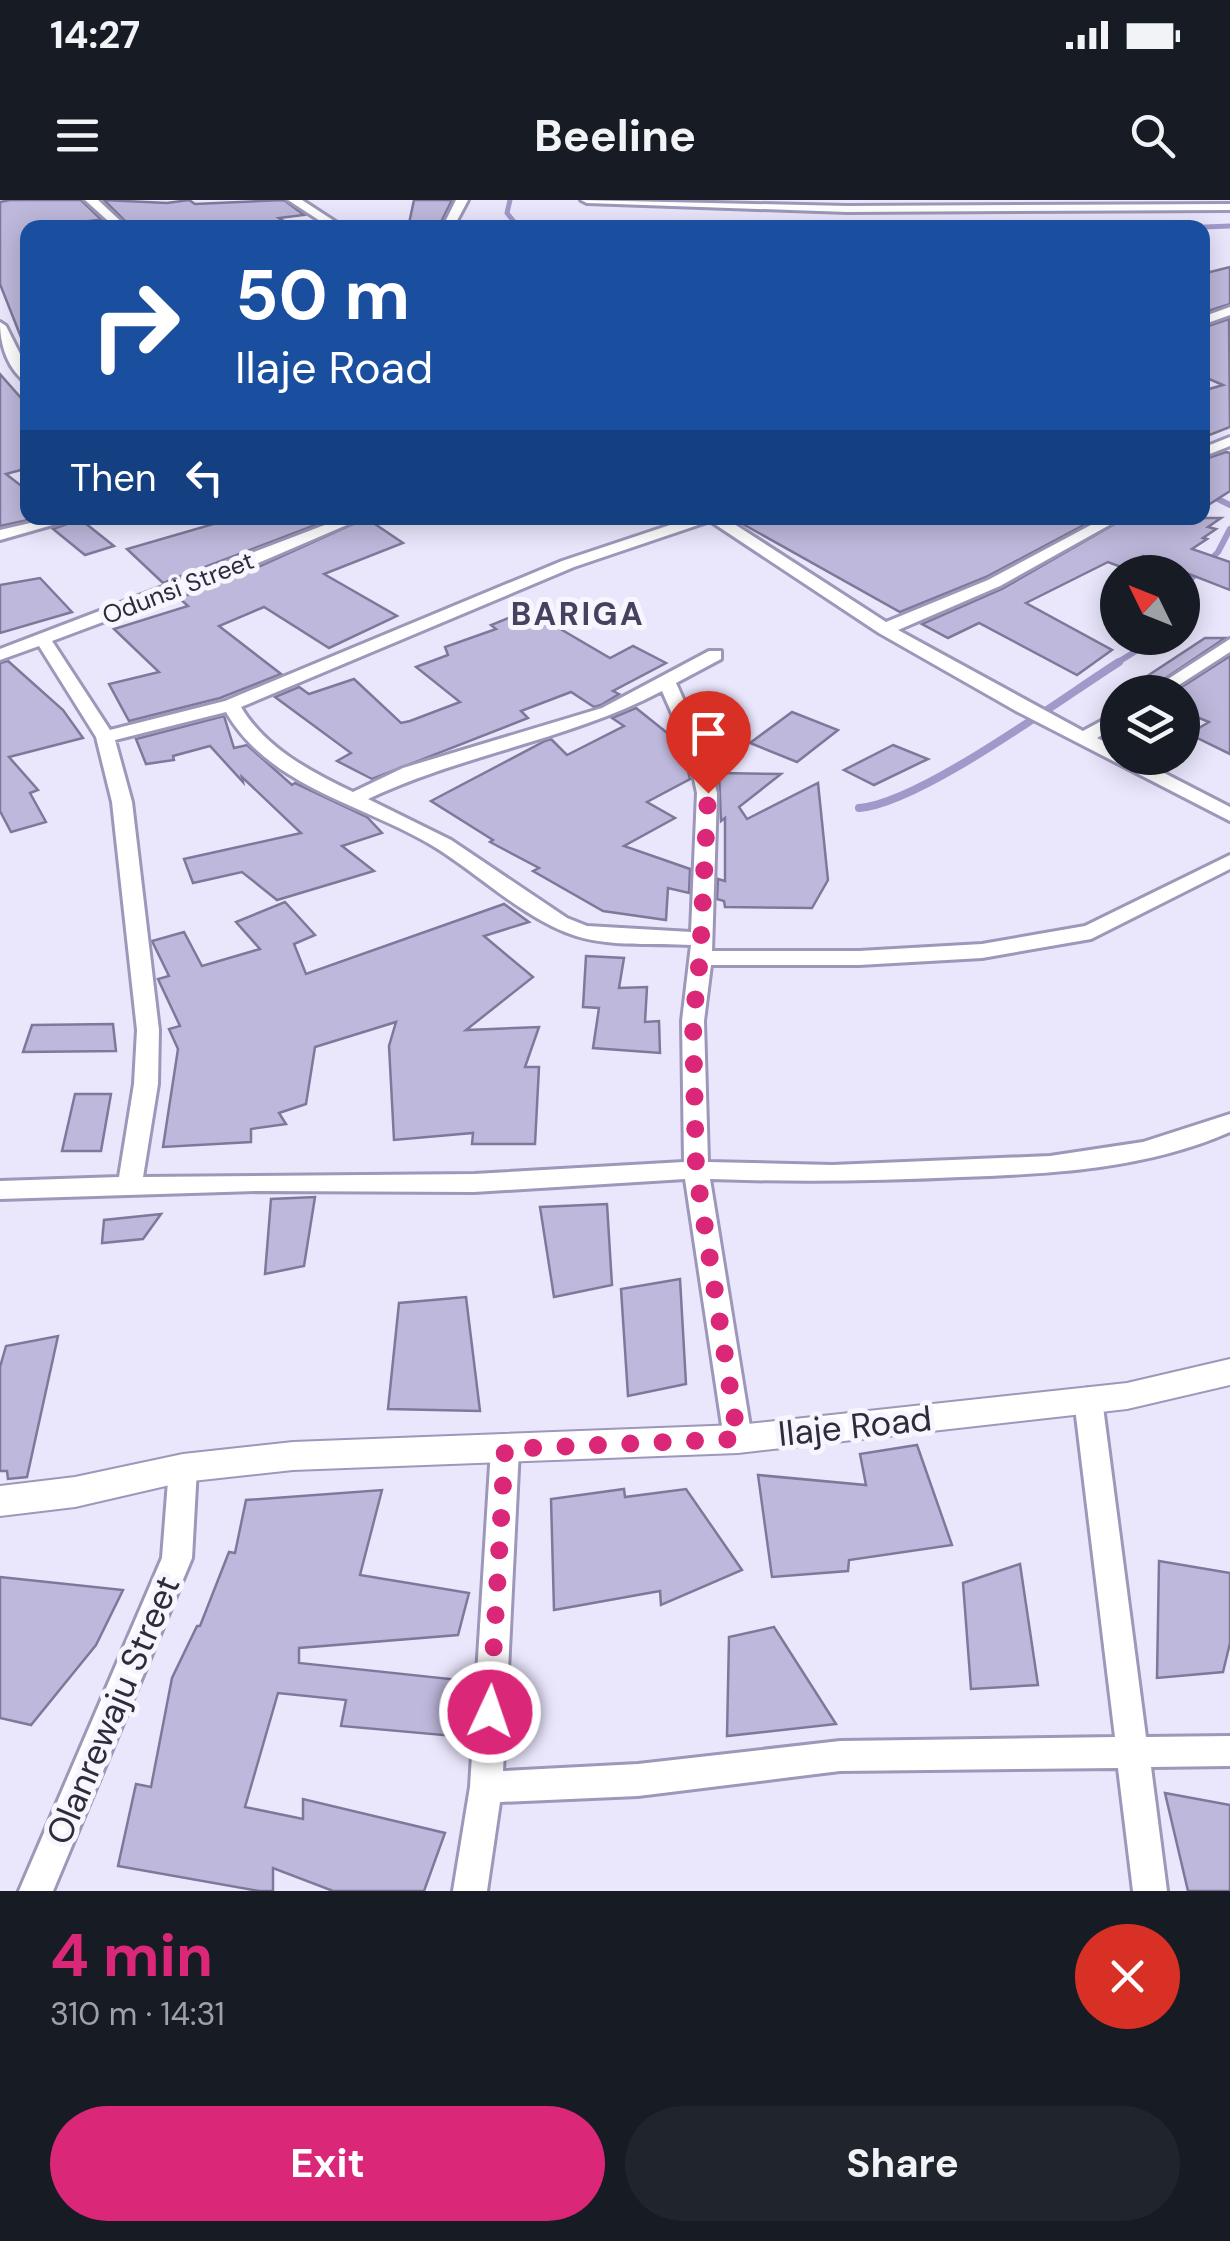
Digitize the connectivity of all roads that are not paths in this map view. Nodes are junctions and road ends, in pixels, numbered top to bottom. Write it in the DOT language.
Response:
graph roads {
  1 [pos="91,200"];
  2 [pos="294,200"];
  3 [pos="587,200"];
  4 [pos="1230,207"];
  5 [pos="114,220"];
  6 [pos="327,220"];
  7 [pos="0,326"];
  8 [pos="7,361"];
  9 [pos="41,525"];
  10 [pos="338,525"];
  11 [pos="684,525"];
  12 [pos="726,525"];
  13 [pos="1102,525"];
  14 [pos="0,535"];
  15 [pos="885,629"];
  16 [pos="43,640"];
  17 [pos="1230,644"];
  18 [pos="0,655"];
  19 [pos="716,655"];
  20 [pos="1184,675"];
  21 [pos="668,683"];
  22 [pos="231,705"];
  23 [pos="1100,724"];
  24 [pos="1076,733"];
  25 [pos="106,737"];
  26 [pos="1100,746"];
  27 [pos="1156,775"];
  28 [pos="351,800"];
  29 [pos="1230,814"];
  30 [pos="1230,861"];
  31 [pos="700,949"];
  32 [pos="1230,1122"];
  33 [pos="696,1170"];
  34 [pos="130,1185"];
  35 [pos="0,1190"];
  36 [pos="1230,1372"];
  37 [pos="1088,1400"];
  38 [pos="738,1439"];
  39 [pos="505,1449"];
  40 [pos="183,1468"];
  41 [pos="0,1501"];
  42 [pos="1134,1751"];
  43 [pos="1230,1751"];
  44 [pos="486,1787"];
  45 [pos="36,1891"];
  46 [pos="470,1891"];
  47 [pos="1150,1891"];
  1 -- 5 [label="street"];
  2 -- 6 [label="street"];
  3 -- 4 [label="street"];
  7 -- 8 [label="street"];
  9 -- 14 [label="street"];
  10 -- 16 [label="street, Odunsi Street"];
  11 -- 22 [label="street"];
  12 -- 15 [label="street"];
  13 -- 15 [label="street"];
  15 -- 24 [label="street"];
  16 -- 18 [label="street, Odunsi Street"];
  16 -- 25 [label="street"];
  17 -- 20 [label="street"];
  19 -- 21 [label="street"];
  21 -- 28 [label="street"];
  21 -- 31 [label="street"];
  22 -- 25 [label="street"];
  22 -- 28 [label="street"];
  23 -- 24 [label="street"];
  24 -- 26 [label="street"];
  25 -- 34 [label="street"];
  27 -- 29 [label="street"];
  28 -- 31 [label="street"];
  30 -- 31 [label="street"];
  31 -- 33 [label="street"];
  32 -- 33 [label="street"];
  33 -- 34 [label="street"];
  33 -- 38 [label="street"];
  34 -- 35 [label="street"];
  36 -- 37 [label="street, Ilaje Road"];
  37 -- 38 [label="street, Ilaje Road"];
  37 -- 42 [label="street"];
  38 -- 39 [label="street, Ilaje Road"];
  39 -- 40 [label="street, Ilaje Road"];
  39 -- 44 [label="street"];
  40 -- 41 [label="street, Ilaje Road"];
  40 -- 45 [label="street, Olanrewaju Street"];
  42 -- 43 [label="street"];
  42 -- 44 [label="street"];
  42 -- 47 [label="street"];
  44 -- 46 [label="street"];
}
